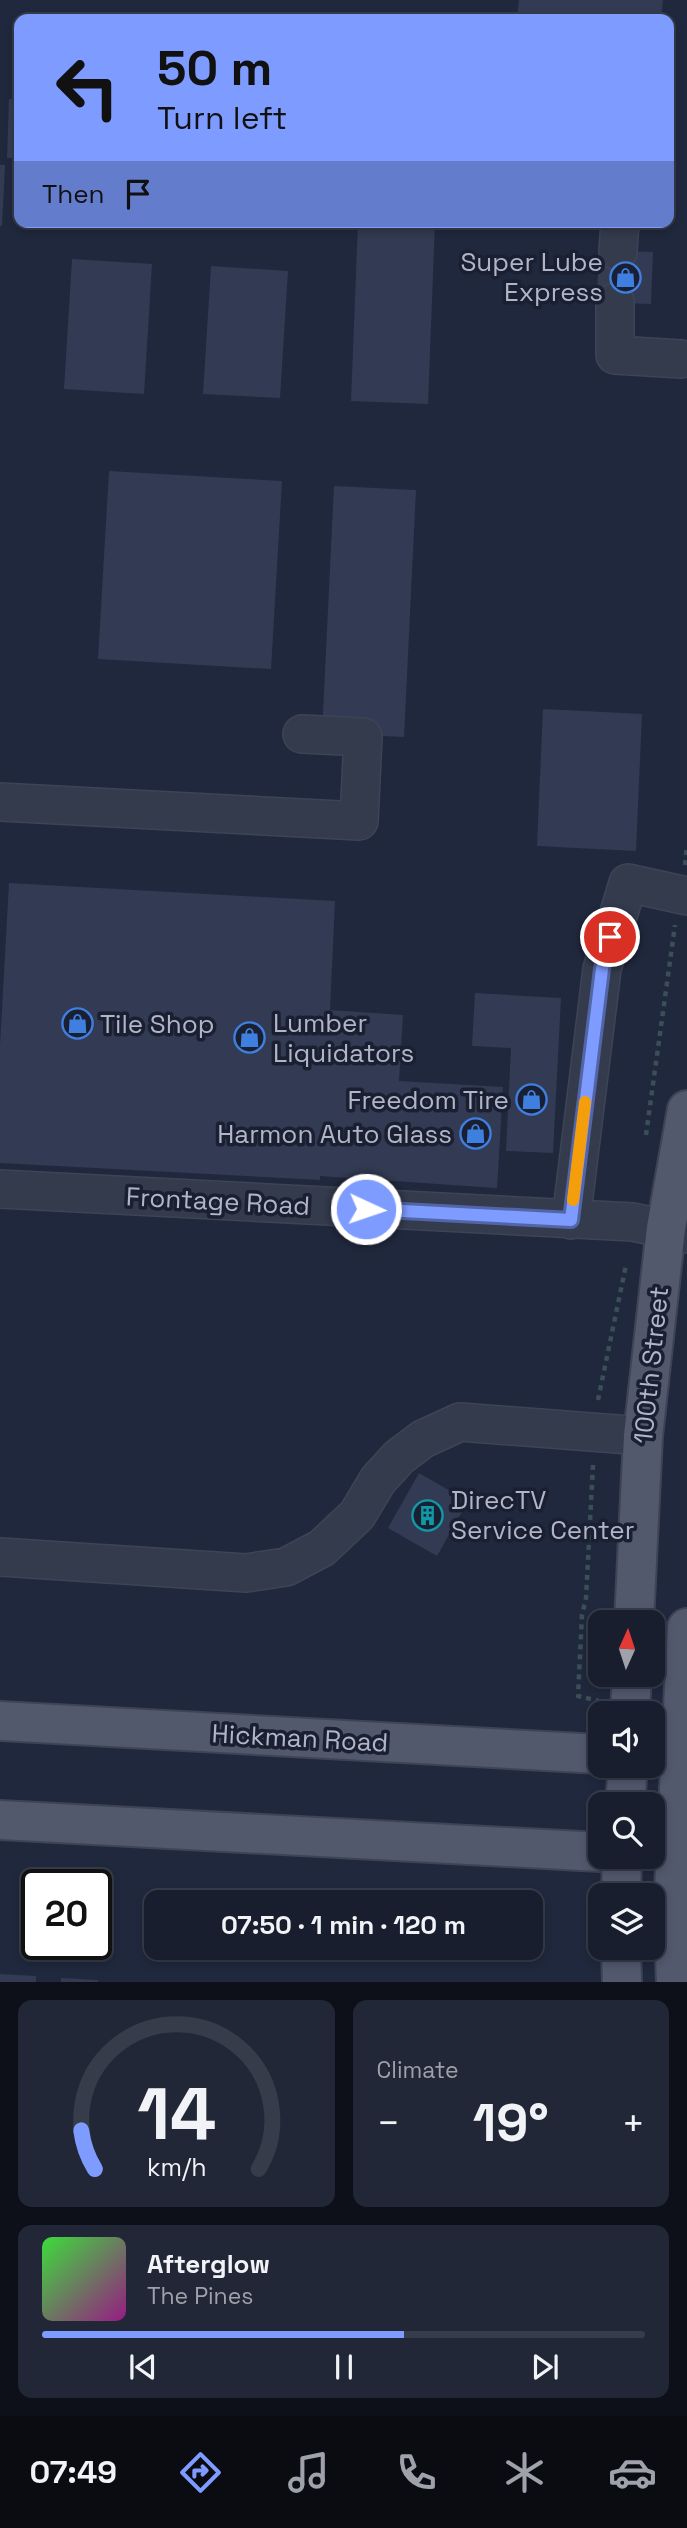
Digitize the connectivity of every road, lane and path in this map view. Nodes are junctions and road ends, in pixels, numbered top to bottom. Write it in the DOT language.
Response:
graph roads {
  1 [pos="615,302"];
  2 [pos="681,359"];
  3 [pos="302,734"];
  4 [pos="0,802"];
  5 [pos="687,896"];
  6 [pos="687,1110"];
  7 [pos="0,1189"];
  8 [pos="571,1220"];
  9 [pos="677,1231"];
  10 [pos="642,1436"];
  11 [pos="0,1557"];
  12 [pos="635,1610"];
  13 [pos="687,1628"];
  14 [pos="0,1721"];
  15 [pos="588,1753"];
  16 [pos="673,1759"];
  17 [pos="0,1820"];
  18 [pos="588,1851"];
  19 [pos="672,1856"];
  20 [pos="621,1960"];
  21 [pos="622,1982"];
  22 [pos="676,1982"];
  1 -- 2 [label="lane"];
  3 -- 4 [label="lane"];
  5 -- 8 [label="lane"];
  6 -- 9 [label="main road, 100th Street"];
  7 -- 8 [label="lane, Frontage Road"];
  8 -- 9 [label="lane, Frontage Road"];
  9 -- 10 [label="main road, 100th Street"];
  10 -- 11 [label="lane"];
  10 -- 12 [label="main road, 100th Street"];
  13 -- 16 [label="main road"];
  14 -- 15 [label="main road, Hickman Road"];
  16 -- 19 [label="main road"];
  17 -- 18 [label="main road"];
  19 -- 22 [label="main road"];
  20 -- 21 [label="main road"];
}
